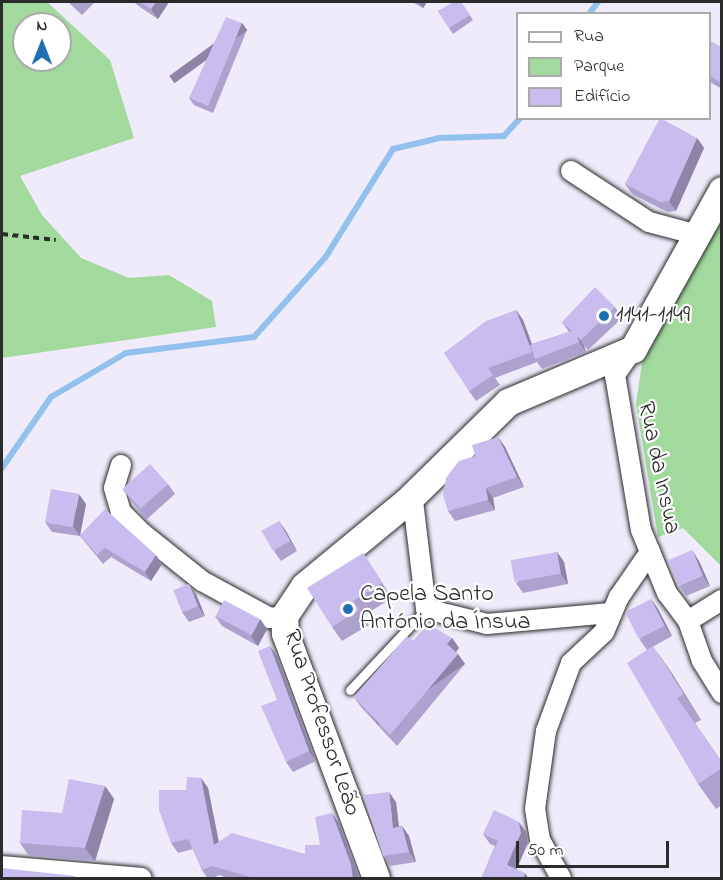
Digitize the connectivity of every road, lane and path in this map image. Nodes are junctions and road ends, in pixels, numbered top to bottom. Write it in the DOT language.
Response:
graph roads {
  1 [pos="571,171"];
  2 [pos="722,190"];
  3 [pos="2,234"];
  4 [pos="698,235"];
  5 [pos="56,240"];
  6 [pos="633,349"];
  7 [pos="121,465"];
  8 [pos="427,479"];
  9 [pos="650,552"];
  10 [pos="722,600"];
  11 [pos="426,609"];
  12 [pos="611,613"];
  13 [pos="284,616"];
  14 [pos="688,621"];
  15 [pos="350,690"];
  16 [pos="722,693"];
  17 [pos="2,866"];
  18 [pos="141,879"];
  19 [pos="376,879"];
  20 [pos="561,879"];
  1 -- 4 [label="street"];
  2 -- 4 [label="street"];
  3 -- 5 [label="path"];
  4 -- 6 [label="street"];
  6 -- 8 [label="street, Rua Professor Leão"];
  6 -- 9 [label="street, Rua da Insua"];
  7 -- 13 [label="street"];
  8 -- 11 [label="street"];
  8 -- 13 [label="street, Rua Professor Leão"];
  9 -- 12 [label="street"];
  9 -- 14 [label="street, Rua da Insua"];
  10 -- 14 [label="street"];
  11 -- 12 [label="street"];
  11 -- 15 [label="lane"];
  12 -- 20 [label="street"];
  13 -- 19 [label="street, Rua Professor Leão"];
  14 -- 16 [label="street, Rua da Insua"];
  17 -- 18 [label="street"];
}
